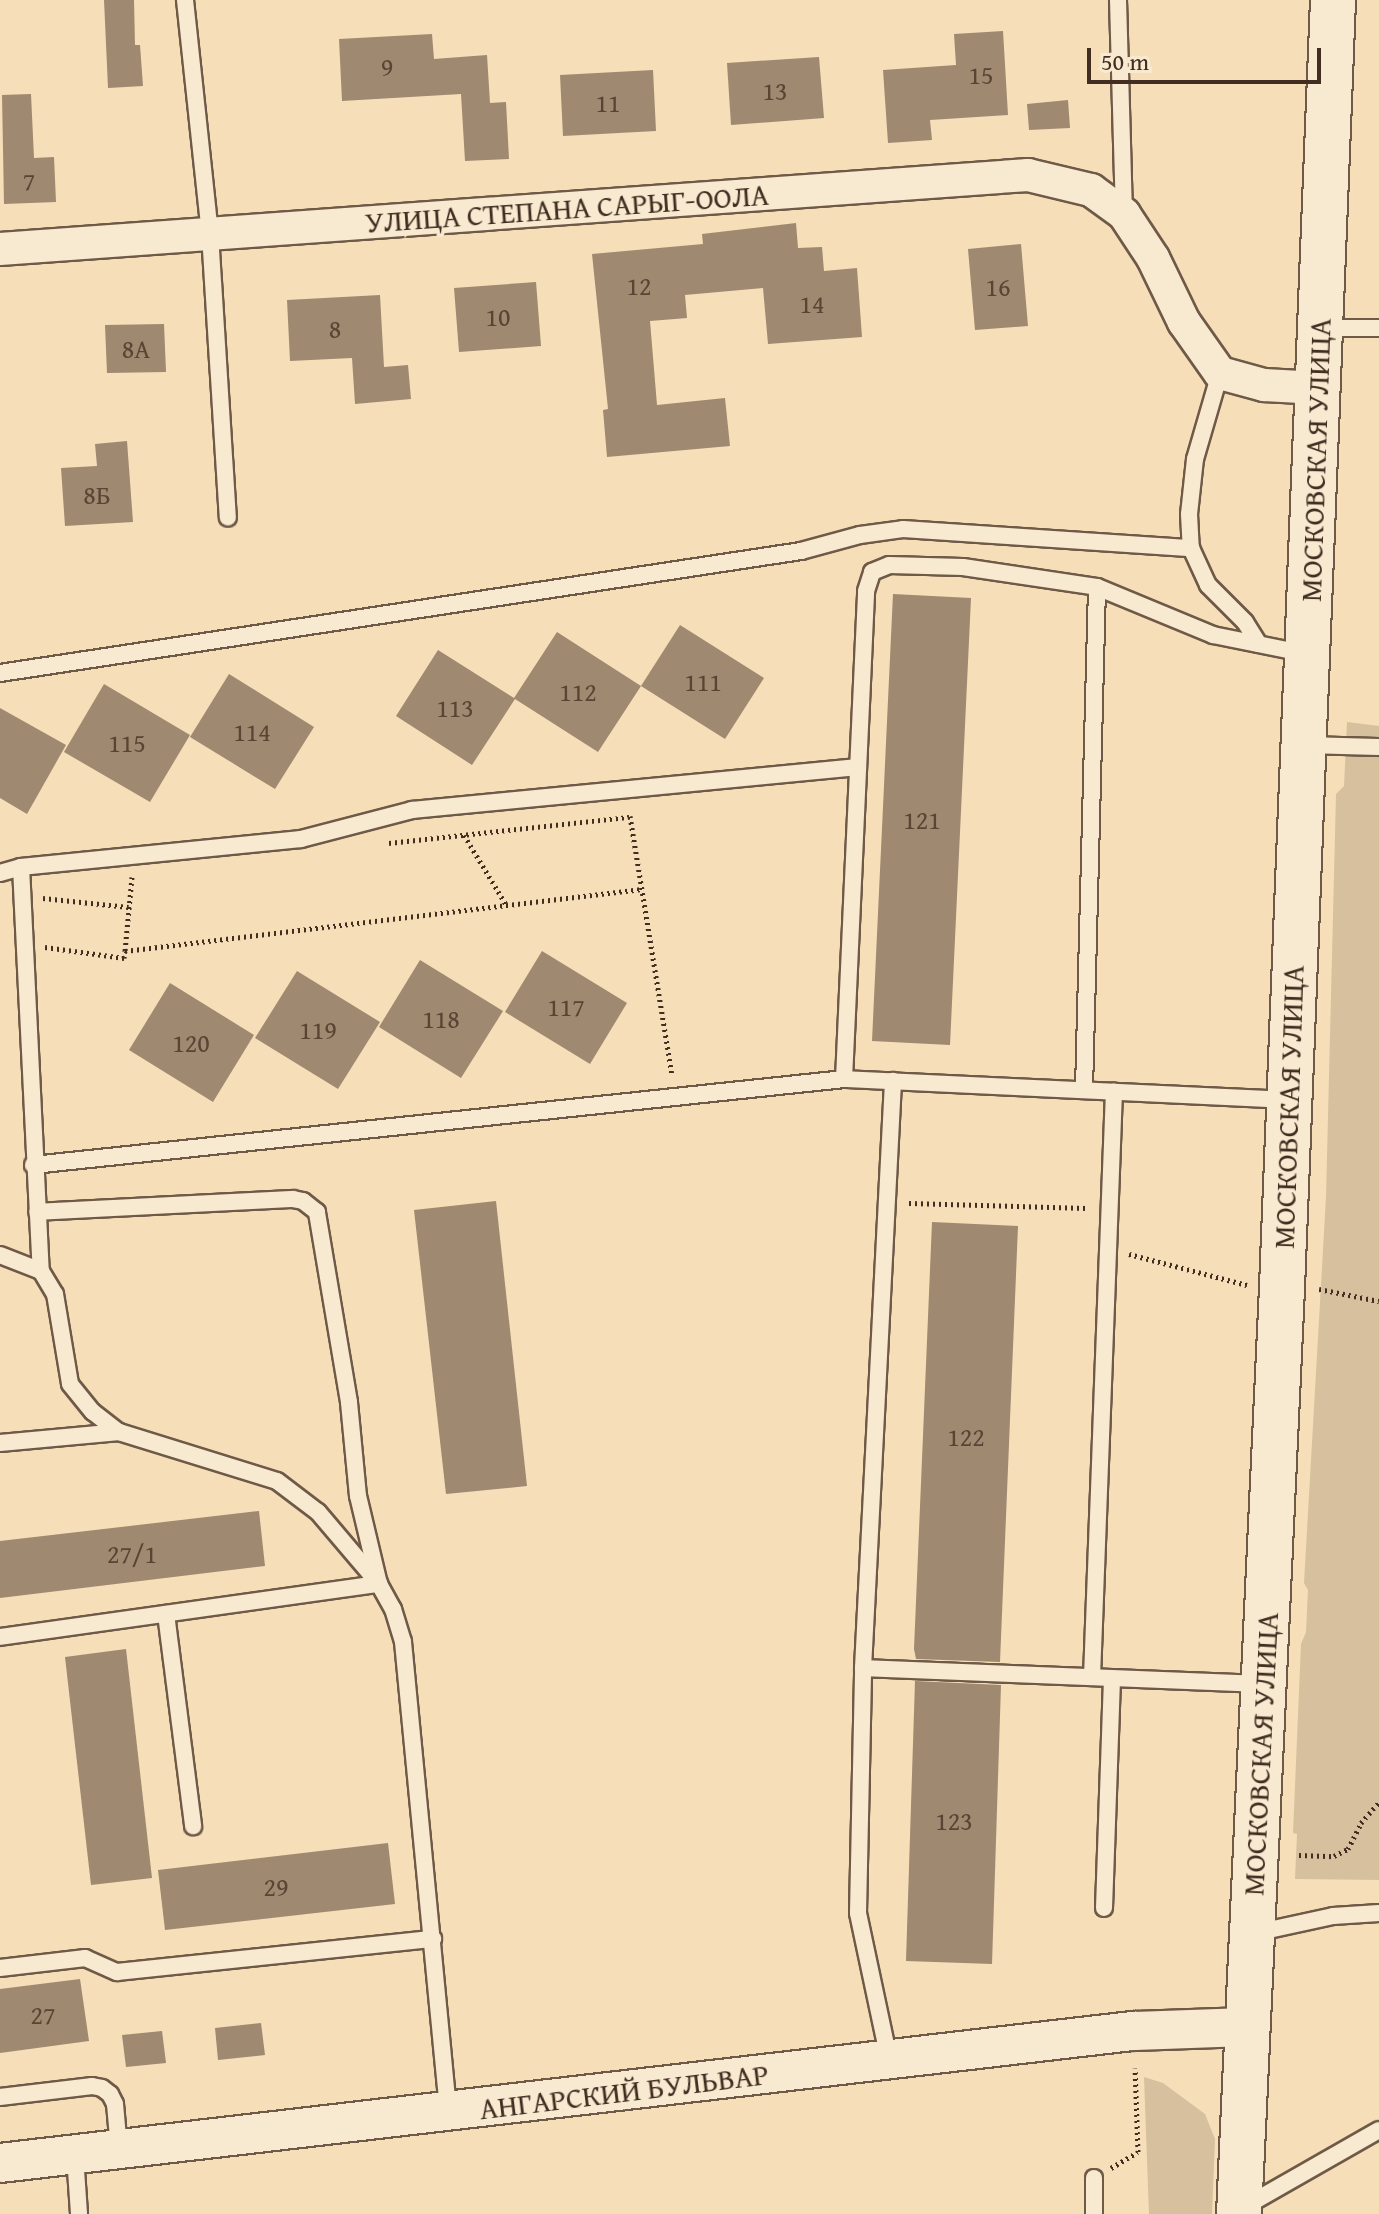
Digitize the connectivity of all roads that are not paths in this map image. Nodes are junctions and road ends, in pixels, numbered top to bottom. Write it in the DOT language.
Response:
graph roads {
  1 [pos="185,0"];
  2 [pos="1118,0"];
  3 [pos="1333,0"];
  4 [pos="1124,214"];
  5 [pos="210,234"];
  6 [pos="0,249"];
  7 [pos="1320,328"];
  8 [pos="1379,328"];
  9 [pos="1220,373"];
  10 [pos="1319,388"];
  11 [pos="228,517"];
  12 [pos="1191,548"];
  13 [pos="1097,587"];
  14 [pos="1259,644"];
  15 [pos="1307,654"];
  16 [pos="0,673"];
  17 [pos="1302,745"];
  18 [pos="1379,747"];
  19 [pos="858,767"];
  20 [pos="21,867"];
  21 [pos="0,873"];
  22 [pos="844,1079"];
  23 [pos="893,1081"];
  24 [pos="1084,1090"];
  25 [pos="1114,1091"];
  26 [pos="1289,1100"];
  27 [pos="33,1165"];
  28 [pos="37,1212"];
  29 [pos="0,1255"];
  30 [pos="41,1271"];
  31 [pos="119,1432"];
  32 [pos="0,1443"];
  33 [pos="379,1584"];
  34 [pos="166,1614"];
  35 [pos="0,1637"];
  36 [pos="863,1668"];
  37 [pos="1092,1677"];
  38 [pos="1112,1679"];
  39 [pos="1263,1684"];
  40 [pos="193,1826"];
  41 [pos="1104,1908"];
  42 [pos="1379,1913"];
  43 [pos="1252,1934"];
  44 [pos="433,1939"];
  45 [pos="0,1968"];
  46 [pos="1248,2027"];
  47 [pos="889,2060"];
  48 [pos="0,2097"];
  49 [pos="448,2112"];
  50 [pos="1379,2130"];
  51 [pos="119,2149"];
  52 [pos="75,2155"];
  53 [pos="0,2163"];
  54 [pos="1094,2178"];
  55 [pos="1239,2212"];
  56 [pos="79,2214"];
  57 [pos="1094,2214"];
  1 -- 5 [label="lane"];
  2 -- 4 [label="lane"];
  3 -- 7 [label="main road, МОСКОВСКАЯ УЛИЦА"];
  4 -- 5 [label="street, УЛИЦА СТЕПАНА САРЫГ-ООЛА"];
  4 -- 9 [label="street"];
  5 -- 6 [label="street, УЛИЦА СТЕПАНА САРЫГ-ООЛА"];
  5 -- 11 [label="lane"];
  7 -- 8 [label="lane"];
  7 -- 10 [label="main road, МОСКОВСКАЯ УЛИЦА"];
  9 -- 10 [label="street"];
  9 -- 12 [label="lane"];
  10 -- 15 [label="main road, МОСКОВСКАЯ УЛИЦА"];
  12 -- 14 [label="lane"];
  12 -- 16 [label="lane"];
  13 -- 14 [label="lane"];
  13 -- 19 [label="lane"];
  13 -- 24 [label="lane"];
  14 -- 15 [label="lane"];
  15 -- 17 [label="main road, МОСКОВСКАЯ УЛИЦА"];
  17 -- 18 [label="lane"];
  17 -- 26 [label="main road, МОСКОВСКАЯ УЛИЦА"];
  19 -- 20 [label="lane"];
  19 -- 22 [label="lane"];
  20 -- 21 [label="lane"];
  20 -- 27 [label="lane"];
  22 -- 23 [label="lane"];
  22 -- 27 [label="lane"];
  23 -- 24 [label="lane"];
  23 -- 36 [label="lane"];
  24 -- 25 [label="lane"];
  25 -- 26 [label="lane"];
  25 -- 37 [label="lane"];
  26 -- 39 [label="main road, МОСКОВСКАЯ УЛИЦА"];
  27 -- 28 [label="lane"];
  28 -- 30 [label="lane"];
  28 -- 33 [label="lane"];
  29 -- 30 [label="lane"];
  30 -- 31 [label="lane"];
  31 -- 32 [label="lane"];
  31 -- 33 [label="lane"];
  33 -- 34 [label="lane"];
  33 -- 44 [label="lane"];
  34 -- 35 [label="lane"];
  34 -- 40 [label="lane"];
  36 -- 37 [label="lane"];
  36 -- 47 [label="lane"];
  37 -- 38 [label="lane"];
  38 -- 39 [label="lane"];
  38 -- 41 [label="lane"];
  39 -- 43 [label="main road, МОСКОВСКАЯ УЛИЦА"];
  42 -- 43 [label="lane"];
  43 -- 46 [label="main road, МОСКОВСКАЯ УЛИЦА"];
  44 -- 45 [label="lane"];
  44 -- 49 [label="lane"];
  46 -- 47 [label="street, АНГАРСКИЙ БУЛЬВАР"];
  46 -- 55 [label="main road, МОСКОВСКАЯ УЛИЦА"];
  47 -- 49 [label="street, АНГАРСКИЙ БУЛЬВАР"];
  48 -- 51 [label="lane"];
  49 -- 51 [label="street, АНГАРСКИЙ БУЛЬВАР"];
  50 -- 55 [label="lane"];
  51 -- 52 [label="street, АНГАРСКИЙ БУЛЬВАР"];
  52 -- 53 [label="street, АНГАРСКИЙ БУЛЬВАР"];
  52 -- 56 [label="lane"];
  54 -- 57 [label="lane"];
}
